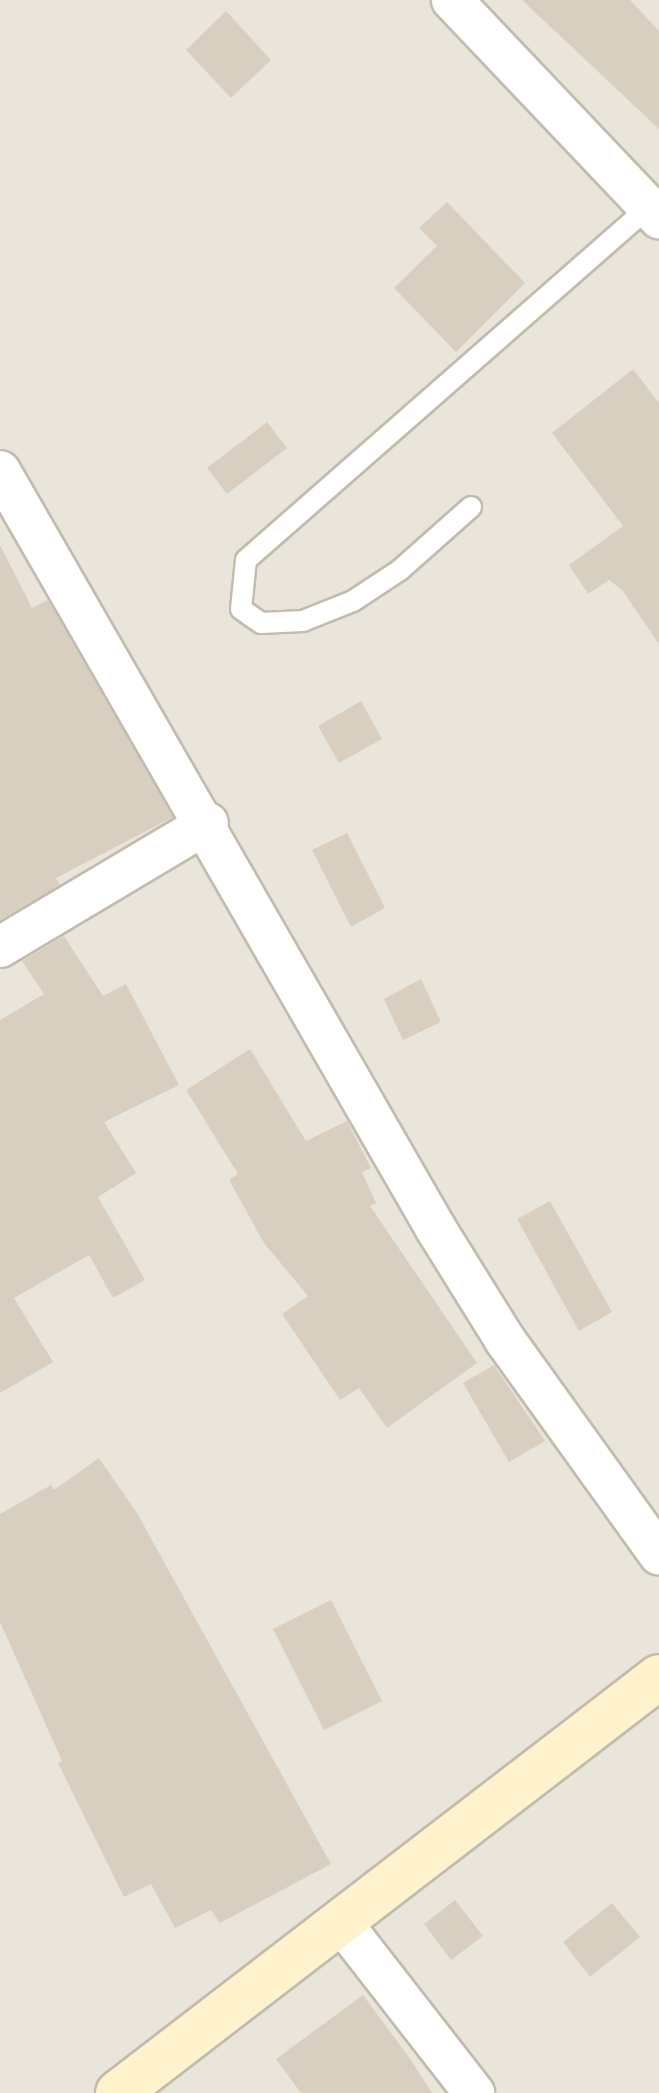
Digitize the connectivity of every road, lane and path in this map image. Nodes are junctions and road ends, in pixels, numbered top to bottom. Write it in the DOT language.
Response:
graph roads {
  1 [pos="452,0"];
  2 [pos="654,213"];
  3 [pos="5,490"];
  4 [pos="471,507"];
  5 [pos="208,823"];
  6 [pos="0,947"];
  7 [pos="659,1554"];
  8 [pos="659,1677"];
  9 [pos="341,1922"];
  10 [pos="118,2093"];
  11 [pos="474,2093"];
  1 -- 2 [label="street"];
  2 -- 4 [label="lane"];
  3 -- 5 [label="street"];
  5 -- 6 [label="street"];
  5 -- 7 [label="street"];
  8 -- 9 [label="main road"];
  9 -- 10 [label="main road"];
  9 -- 11 [label="street"];
}
